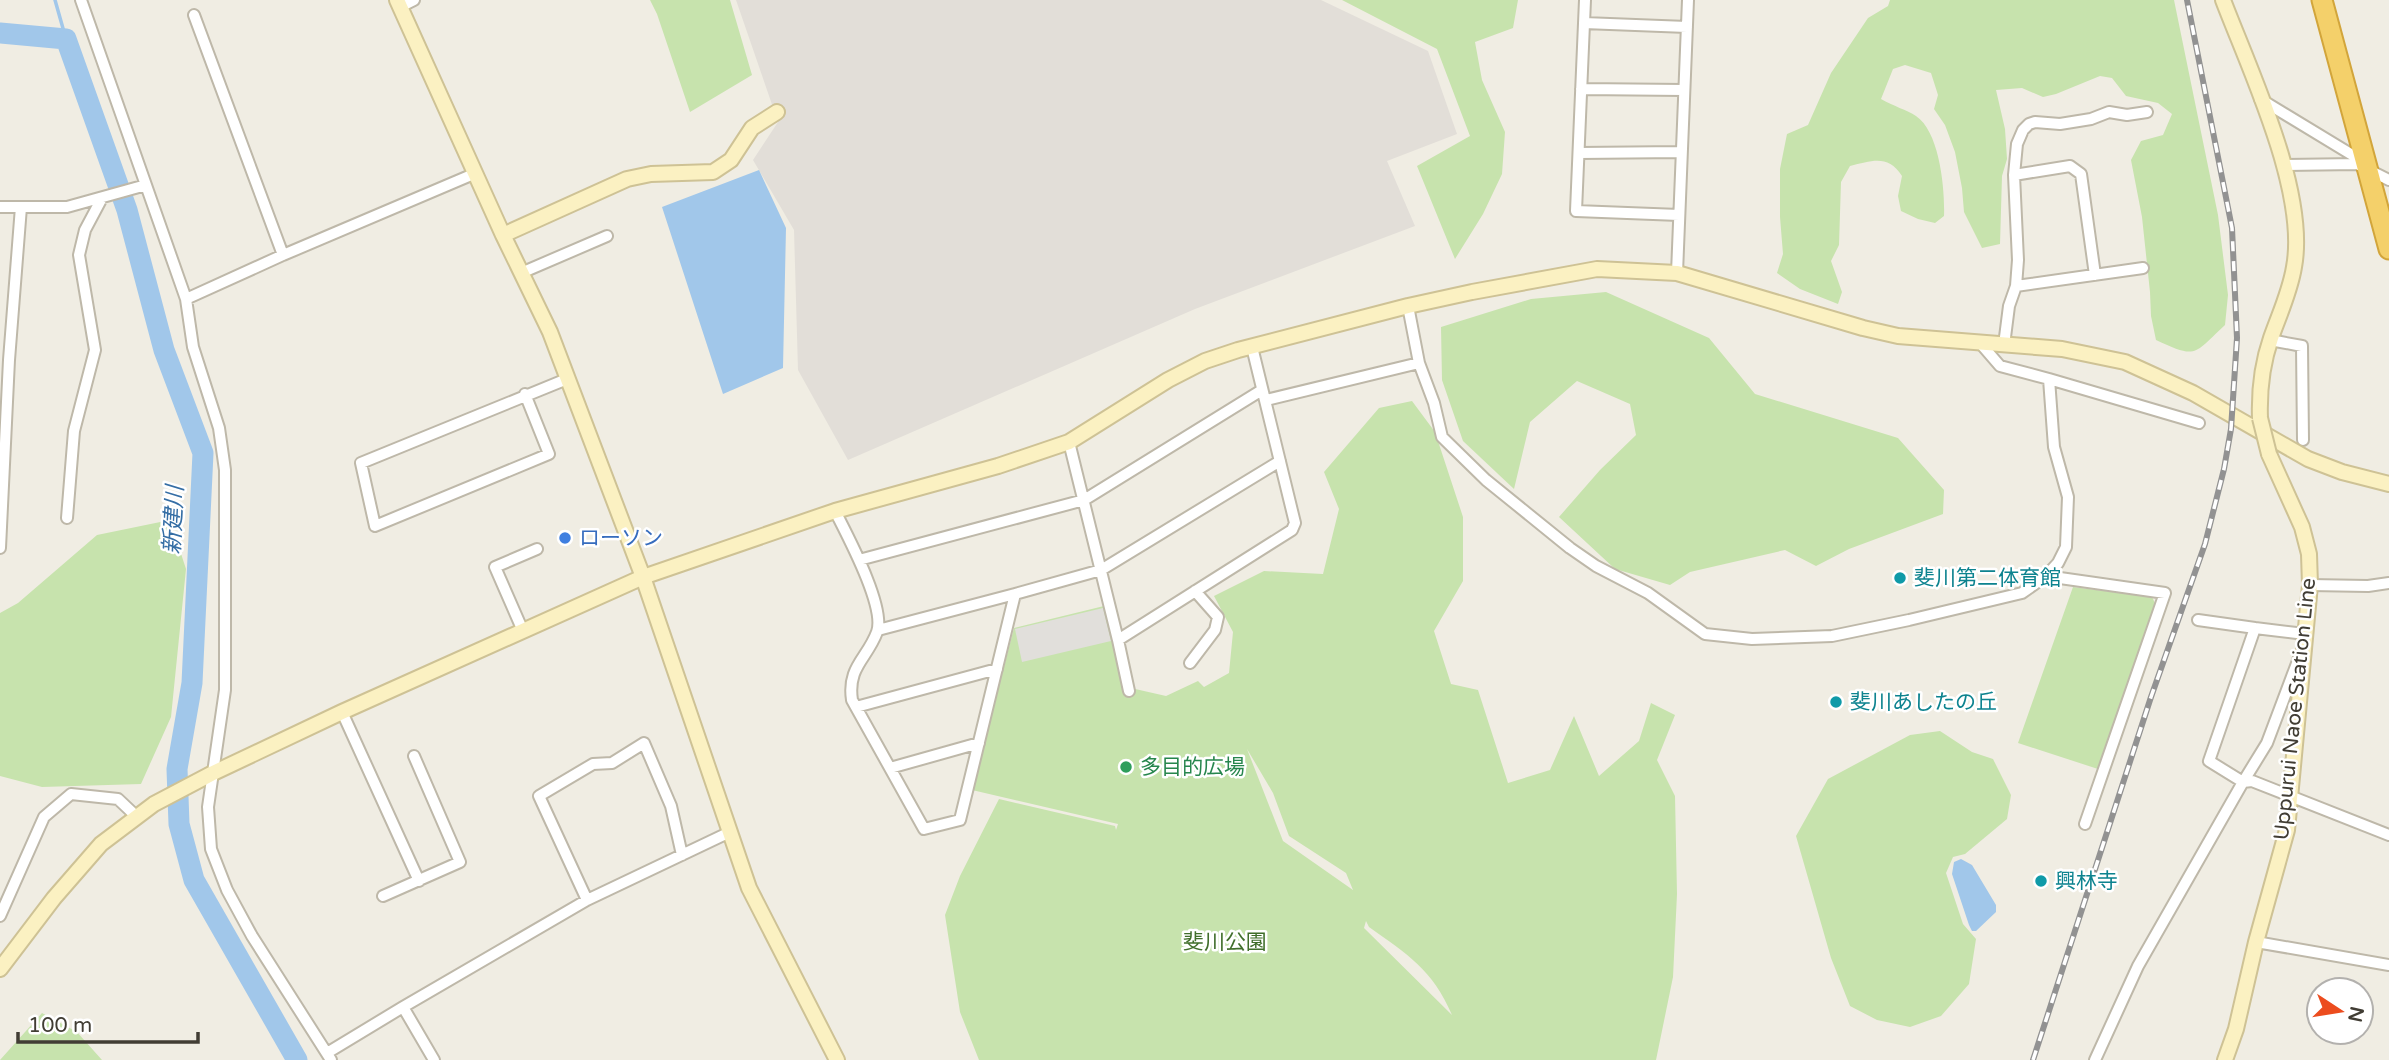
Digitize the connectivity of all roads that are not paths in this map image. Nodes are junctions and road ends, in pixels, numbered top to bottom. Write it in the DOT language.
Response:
graph roads {
  1 [pos="81,0"];
  2 [pos="414,0"];
  3 [pos="1585,0"];
  4 [pos="1688,0"];
  5 [pos="2223,0"];
  6 [pos="2322,0"];
  7 [pos="398,3"];
  8 [pos="194,15"];
  9 [pos="1584,23"];
  10 [pos="1687,27"];
  11 [pos="1581,89"];
  12 [pos="1684,90"];
  13 [pos="2260,99"];
  14 [pos="777,112"];
  15 [pos="2147,112"];
  16 [pos="1681,152"];
  17 [pos="1578,153"];
  18 [pos="2285,165"];
  19 [pos="2362,166"];
  20 [pos="476,173"];
  21 [pos="2014,175"];
  22 [pos="2389,180"];
  23 [pos="146,186"];
  24 [pos="102,198"];
  25 [pos="0,207"];
  26 [pos="21,207"];
  27 [pos="1679,215"];
  28 [pos="503,235"];
  29 [pos="607,236"];
  30 [pos="2389,249"];
  31 [pos="283,255"];
  32 [pos="2143,268"];
  33 [pos="521,273"];
  34 [pos="1677,273"];
  35 [pos="2095,275"];
  36 [pos="2016,286"];
  37 [pos="186,299"];
  38 [pos="1408,306"];
  39 [pos="2270,340"];
  40 [pos="1981,344"];
  41 [pos="2004,345"];
  42 [pos="1252,347"];
  43 [pos="1419,363"];
  44 [pos="567,379"];
  45 [pos="2049,379"];
  46 [pos="526,394"];
  47 [pos="1264,395"];
  48 [pos="2199,423"];
  49 [pos="2303,440"];
  50 [pos="1069,442"];
  51 [pos="1280,461"];
  52 [pos="2389,484"];
  53 [pos="1084,500"];
  54 [pos="835,511"];
  55 [pos="67,518"];
  56 [pos="1,548"];
  57 [pos="537,550"];
  58 [pos="859,560"];
  59 [pos="1101,570"];
  60 [pos="2046,576"];
  61 [pos="643,577"];
  62 [pos="2389,583"];
  63 [pos="2310,585"];
  64 [pos="1195,591"];
  65 [pos="1015,594"];
  66 [pos="2198,620"];
  67 [pos="2255,628"];
  68 [pos="878,630"];
  69 [pos="523,631"];
  70 [pos="1118,640"];
  71 [pos="2304,641"];
  72 [pos="1190,663"];
  73 [pos="997,670"];
  74 [pos="1129,691"];
  75 [pos="856,707"];
  76 [pos="342,712"];
  77 [pos="978,743"];
  78 [pos="414,756"];
  79 [pos="890,768"];
  80 [pos="211,774"];
  81 [pos="2243,782"];
  82 [pos="2289,796"];
  83 [pos="137,817"];
  84 [pos="2085,824"];
  85 [pos="730,832"];
  86 [pos="2389,835"];
  87 [pos="681,855"];
  88 [pos="419,881"];
  89 [pos="383,897"];
  90 [pos="587,900"];
  91 [pos="0,916"];
  92 [pos="2256,942"];
  93 [pos="2389,965"];
  94 [pos="0,969"];
  95 [pos="403,1006"];
  96 [pos="329,1057"];
  97 [pos="434,1060"];
  98 [pos="837,1060"];
  99 [pos="2095,1060"];
  100 [pos="2225,1060"];
  1 -- 23 [label="street"];
  2 -- 7 [label="street"];
  3 -- 9 [label="street"];
  4 -- 10 [label="street"];
  5 -- 13 [label="street, Uppurui Naoe Station Line"];
  6 -- 19 [label="highway"];
  7 -- 20 [label="street"];
  8 -- 31 [label="street"];
  9 -- 10 [label="street"];
  9 -- 11 [label="street"];
  10 -- 12 [label="street"];
  11 -- 12 [label="street"];
  11 -- 17 [label="street"];
  12 -- 16 [label="street"];
  13 -- 18 [label="street, Uppurui Naoe Station Line"];
  13 -- 19 [label="street"];
  14 -- 28 [label="street"];
  15 -- 21 [label="street"];
  16 -- 17 [label="street"];
  16 -- 27 [label="street"];
  17 -- 27 [label="street"];
  18 -- 19 [label="street"];
  18 -- 39 [label="street, Uppurui Naoe Station Line"];
  19 -- 22 [label="street"];
  19 -- 30 [label="highway"];
  20 -- 28 [label="street"];
  20 -- 31 [label="street"];
  21 -- 35 [label="street"];
  21 -- 36 [label="street"];
  23 -- 24 [label="street"];
  23 -- 37 [label="street"];
  24 -- 26 [label="street"];
  24 -- 55 [label="street"];
  25 -- 26 [label="street"];
  26 -- 56 [label="street"];
  27 -- 34 [label="street"];
  28 -- 33 [label="street"];
  29 -- 33 [label="street"];
  31 -- 37 [label="street"];
  32 -- 35 [label="street"];
  33 -- 44 [label="street"];
  34 -- 38 [label="street"];
  34 -- 40 [label="street"];
  35 -- 36 [label="street"];
  36 -- 41 [label="street"];
  37 -- 80 [label="street"];
  38 -- 42 [label="street"];
  38 -- 43 [label="street"];
  39 -- 49 [label="street"];
  39 -- 63 [label="street, Uppurui Naoe Station Line, bridge"];
  40 -- 41 [label="street"];
  40 -- 45 [label="street"];
  41 -- 52 [label="street"];
  42 -- 47 [label="street"];
  42 -- 50 [label="street"];
  43 -- 47 [label="street"];
  43 -- 60 [label="street"];
  44 -- 46 [label="street"];
  44 -- 61 [label="street"];
  45 -- 48 [label="street"];
  45 -- 60 [label="street"];
  46 -- 46 [label="street"];
  47 -- 51 [label="street"];
  47 -- 53 [label="street"];
  50 -- 53 [label="street"];
  50 -- 54 [label="street"];
  51 -- 59 [label="street"];
  51 -- 64 [label="street"];
  53 -- 58 [label="street"];
  53 -- 59 [label="street"];
  54 -- 58 [label="street"];
  54 -- 61 [label="street"];
  57 -- 69 [label="street"];
  58 -- 68 [label="street"];
  59 -- 65 [label="street"];
  59 -- 70 [label="street"];
  60 -- 84 [label="street"];
  61 -- 69 [label="street"];
  61 -- 85 [label="street"];
  62 -- 63 [label="street"];
  63 -- 71 [label="street, Uppurui Naoe Station Line"];
  64 -- 70 [label="street"];
  64 -- 72 [label="street"];
  65 -- 68 [label="street"];
  65 -- 73 [label="street"];
  66 -- 67 [label="street"];
  67 -- 71 [label="street"];
  67 -- 81 [label="street"];
  68 -- 75 [label="street"];
  69 -- 76 [label="street"];
  70 -- 74 [label="street"];
  71 -- 81 [label="street"];
  71 -- 82 [label="street, Uppurui Naoe Station Line"];
  73 -- 75 [label="street"];
  73 -- 77 [label="street"];
  75 -- 79 [label="street"];
  76 -- 80 [label="street"];
  76 -- 88 [label="street"];
  77 -- 79 [label="street"];
  77 -- 79 [label="street"];
  78 -- 88 [label="street"];
  80 -- 83 [label="street"];
  80 -- 96 [label="street"];
  81 -- 82 [label="street"];
  81 -- 99 [label="street"];
  82 -- 86 [label="street"];
  82 -- 92 [label="street, Uppurui Naoe Station Line"];
  83 -- 91 [label="street"];
  83 -- 94 [label="street"];
  85 -- 87 [label="street"];
  85 -- 98 [label="street"];
  87 -- 90 [label="street"];
  87 -- 90 [label="street"];
  88 -- 89 [label="street"];
  90 -- 95 [label="street"];
  92 -- 93 [label="street"];
  92 -- 100 [label="street, Uppurui Naoe Station Line"];
  95 -- 96 [label="street"];
  95 -- 97 [label="street"];
}
